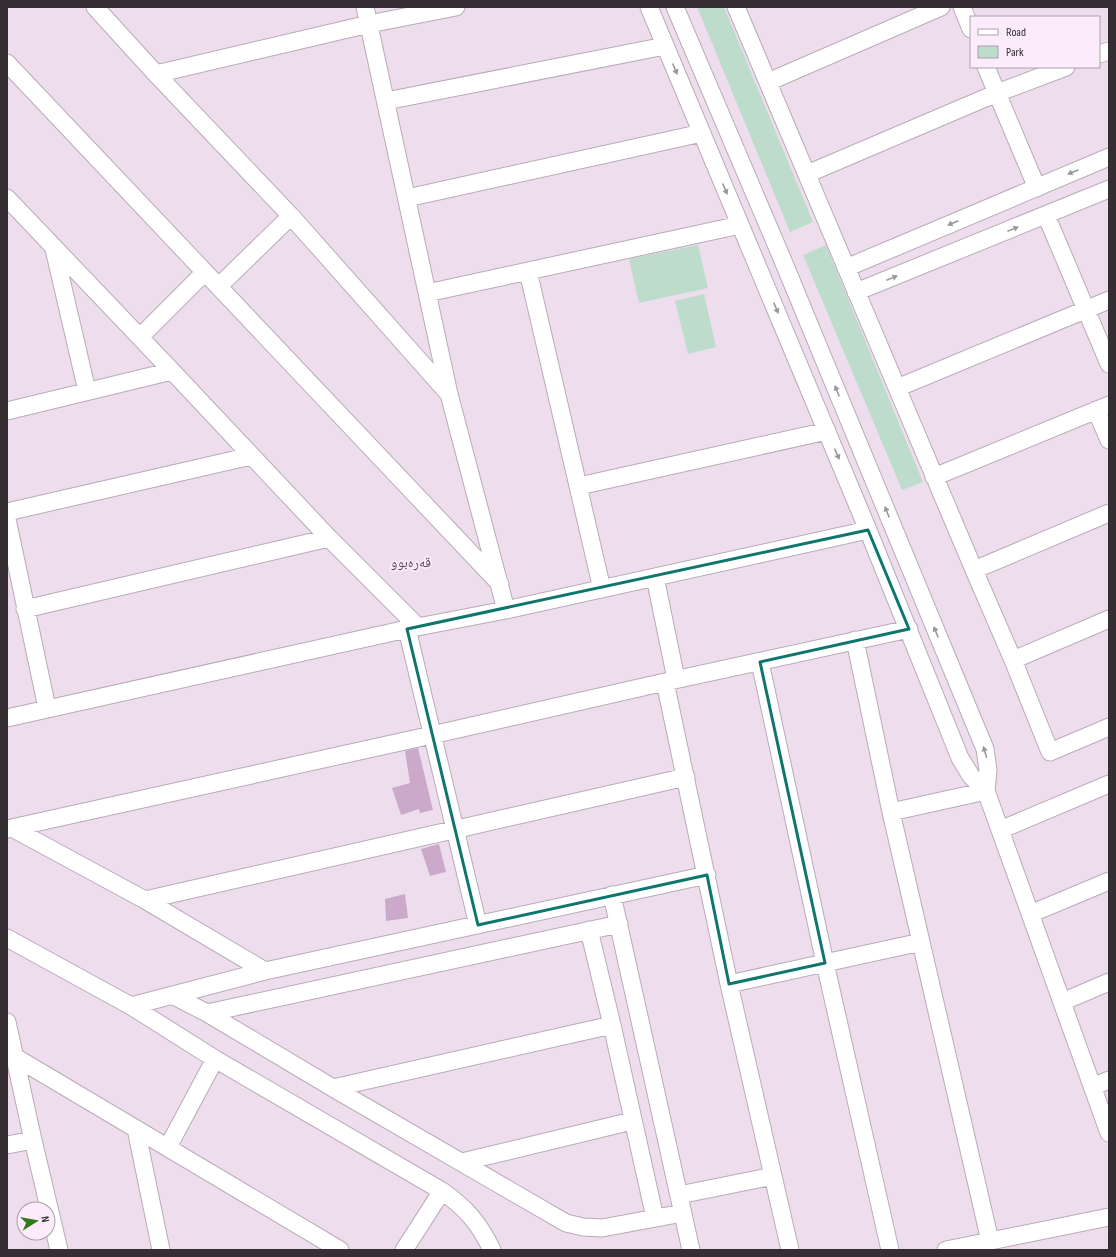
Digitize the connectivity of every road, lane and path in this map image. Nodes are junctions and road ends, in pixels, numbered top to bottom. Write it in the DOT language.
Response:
graph roads {
  1 [pos="95,7"];
  2 [pos="365,7"];
  3 [pos="456,7"];
  4 [pos="649,7"];
  5 [pos="675,7"];
  6 [pos="736,7"];
  7 [pos="962,7"];
  8 [pos="933,9"];
  9 [pos="369,24"];
  10 [pos="970,27"];
  11 [pos="665,46"];
  12 [pos="7,63"];
  13 [pos="986,68"];
  14 [pos="1063,68"];
  15 [pos="156,74"];
  16 [pos="768,82"];
  17 [pos="997,93"];
  18 [pos="386,101"];
  19 [pos="702,133"];
  20 [pos="1109,157"];
  21 [pos="806,174"];
  22 [pos="1037,188"];
  23 [pos="1109,189"];
  24 [pos="7,198"];
  25 [pos="407,198"];
  26 [pos="1046,215"];
  27 [pos="291,216"];
  28 [pos="740,225"];
  29 [pos="54,249"];
  30 [pos="781,256"];
  31 [pos="758,267"];
  32 [pos="846,268"];
  33 [pos="528,271"];
  34 [pos="205,272"];
  35 [pos="219,286"];
  36 [pos="856,292"];
  37 [pos="427,293"];
  38 [pos="1109,300"];
  39 [pos="1086,309"];
  40 [pos="140,337"];
  41 [pos="1109,364"];
  42 [pos="172,371"];
  43 [pos="897,388"];
  44 [pos="86,391"];
  45 [pos="449,394"];
  46 [pos="1103,407"];
  47 [pos="7,411"];
  48 [pos="827,431"];
  49 [pos="1109,440"];
  50 [pos="251,456"];
  51 [pos="934,478"];
  52 [pos="579,486"];
  53 [pos="7,512"];
  54 [pos="1109,513"];
  55 [pos="7,520"];
  56 [pos="868,530"];
  57 [pos="329,538"];
  58 [pos="974,570"];
  59 [pos="654,577"];
  60 [pos="500,584"];
  61 [pos="602,589"];
  62 [pos="25,609"];
  63 [pos="506,610"];
  64 [pos="1109,619"];
  65 [pos="412,628"];
  66 [pos="909,629"];
  67 [pos="855,640"];
  68 [pos="1013,660"];
  69 [pos="760,662"];
  70 [pos="671,680"];
  71 [pos="47,708"];
  72 [pos="7,718"];
  73 [pos="1109,727"];
  74 [pos="432,735"];
  75 [pos="686,777"];
  76 [pos="1109,784"];
  77 [pos="986,791"];
  78 [pos="891,812"];
  79 [pos="9,828"];
  80 [pos="454,829"];
  81 [pos="1000,830"];
  82 [pos="706,875"];
  83 [pos="1109,881"];
  84 [pos="612,895"];
  85 [pos="145,900"];
  86 [pos="1030,914"];
  87 [pos="619,924"];
  88 [pos="478,925"];
  89 [pos="589,930"];
  90 [pos="7,938"];
  91 [pos="921,942"];
  92 [pos="825,963"];
  93 [pos="265,971"];
  94 [pos="1109,982"];
  95 [pos="729,984"];
  96 [pos="172,994"];
  97 [pos="1062,1002"];
  98 [pos="131,1006"];
  99 [pos="207,1013"];
  100 [pos="7,1022"];
  101 [pos="612,1025"];
  102 [pos="15,1057"];
  103 [pos="215,1059"];
  104 [pos="1109,1080"];
  105 [pos="1092,1087"];
  106 [pos="333,1088"];
  107 [pos="632,1121"];
  108 [pos="136,1129"];
  109 [pos="1109,1133"];
  110 [pos="33,1140"];
  111 [pos="7,1145"];
  112 [pos="168,1147"];
  113 [pos="462,1162"];
  114 [pos="773,1176"];
  115 [pos="442,1191"];
  116 [pos="679,1195"];
  117 [pos="683,1213"];
  118 [pos="1109,1217"];
  119 [pos="654,1218"];
  120 [pos="990,1241"];
  121 [pos="60,1250"];
  122 [pos="161,1250"];
  123 [pos="340,1250"];
  124 [pos="404,1250"];
  125 [pos="492,1250"];
  126 [pos="691,1250"];
  127 [pos="790,1250"];
  128 [pos="890,1250"];
  129 [pos="946,1250"];
  1 -- 15 [label="street"];
  2 -- 9 [label="street"];
  3 -- 9 [label="street"];
  4 -- 11 [label="street"];
  5 -- 30 [label="street"];
  6 -- 16 [label="street"];
  7 -- 10 [label="street"];
  8 -- 16 [label="street"];
  9 -- 15 [label="street"];
  9 -- 18 [label="street"];
  11 -- 18 [label="street"];
  11 -- 19 [label="street, one-way"];
  12 -- 34 [label="street"];
  13 -- 17 [label="street"];
  14 -- 17 [label="street"];
  15 -- 27 [label="street"];
  16 -- 21 [label="street"];
  17 -- 21 [label="street"];
  17 -- 22 [label="street"];
  18 -- 25 [label="street"];
  19 -- 25 [label="street"];
  19 -- 28 [label="street, one-way"];
  20 -- 22 [label="street, one-way"];
  21 -- 32 [label="street"];
  22 -- 32 [label="street, one-way"];
  23 -- 26 [label="street"];
  24 -- 29 [label="street"];
  25 -- 37 [label="street"];
  36 -- 26 [label="street, one-way"];
  26 -- 39 [label="street"];
  27 -- 35 [label="street"];
  27 -- 45 [label="street"];
  28 -- 31 [label="street"];
  28 -- 33 [label="street"];
  29 -- 40 [label="street"];
  29 -- 44 [label="street"];
  30 -- 31 [label="street"];
  77 -- 30 [label="street, one-way"];
  31 -- 48 [label="street, one-way"];
  32 -- 36 [label="street"];
  33 -- 37 [label="street"];
  33 -- 52 [label="street"];
  34 -- 35 [label="street"];
  34 -- 40 [label="street"];
  35 -- 60 [label="street"];
  36 -- 43 [label="street"];
  37 -- 45 [label="street"];
  38 -- 39 [label="street"];
  39 -- 41 [label="street"];
  39 -- 43 [label="street"];
  40 -- 42 [label="street"];
  42 -- 44 [label="street"];
  42 -- 50 [label="street"];
  43 -- 51 [label="street"];
  44 -- 47 [label="street"];
  45 -- 60 [label="street"];
  46 -- 49 [label="street"];
  46 -- 51 [label="street"];
  48 -- 52 [label="street"];
  48 -- 56 [label="street, one-way"];
  50 -- 53 [label="street"];
  50 -- 57 [label="street"];
  51 -- 58 [label="street"];
  52 -- 61 [label="street"];
  54 -- 58 [label="street"];
  55 -- 62 [label="street"];
  56 -- 59 [label="street"];
  56 -- 66 [label="street"];
  57 -- 62 [label="street"];
  57 -- 65 [label="street"];
  58 -- 68 [label="street"];
  59 -- 61 [label="street"];
  59 -- 70 [label="street"];
  60 -- 63 [label="street"];
  61 -- 63 [label="street"];
  62 -- 71 [label="street"];
  63 -- 65 [label="street"];
  64 -- 68 [label="street"];
  65 -- 71 [label="street"];
  65 -- 74 [label="street"];
  66 -- 67 [label="street"];
  66 -- 77 [label="street"];
  67 -- 69 [label="street"];
  67 -- 78 [label="street"];
  68 -- 73 [label="street"];
  69 -- 70 [label="street"];
  69 -- 92 [label="street"];
  70 -- 74 [label="street"];
  70 -- 75 [label="street"];
  71 -- 72 [label="street"];
  74 -- 79 [label="street"];
  74 -- 80 [label="street"];
  75 -- 80 [label="street"];
  75 -- 82 [label="street"];
  76 -- 81 [label="street"];
  77 -- 78 [label="street"];
  77 -- 81 [label="street"];
  78 -- 91 [label="street"];
  79 -- 85 [label="street"];
  80 -- 85 [label="street"];
  80 -- 88 [label="street"];
  81 -- 86 [label="street"];
  82 -- 84 [label="street"];
  82 -- 95 [label="street"];
  83 -- 86 [label="street"];
  84 -- 87 [label="street"];
  84 -- 88 [label="street"];
  85 -- 93 [label="street"];
  86 -- 97 [label="street"];
  87 -- 89 [label="street"];
  87 -- 116 [label="street"];
  88 -- 93 [label="street"];
  89 -- 99 [label="street"];
  89 -- 101 [label="street"];
  90 -- 98 [label="street"];
  91 -- 92 [label="street"];
  91 -- 120 [label="street"];
  92 -- 95 [label="street"];
  92 -- 128 [label="street"];
  93 -- 96 [label="street"];
  94 -- 97 [label="street"];
  95 -- 114 [label="street"];
  96 -- 98 [label="street"];
  96 -- 99 [label="street"];
  97 -- 105 [label="street"];
  98 -- 103 [label="street"];
  99 -- 106 [label="street"];
  100 -- 102 [label="street"];
  101 -- 106 [label="street"];
  101 -- 107 [label="street"];
  102 -- 108 [label="street"];
  102 -- 110 [label="street"];
  103 -- 112 [label="street"];
  103 -- 115 [label="street"];
  104 -- 105 [label="street"];
  105 -- 109 [label="street"];
  106 -- 113 [label="street"];
  107 -- 113 [label="street"];
  107 -- 119 [label="street"];
  108 -- 112 [label="street"];
  108 -- 122 [label="street"];
  110 -- 111 [label="street"];
  110 -- 121 [label="street"];
  112 -- 123 [label="street"];
  113 -- 119 [label="street"];
  114 -- 116 [label="street"];
  114 -- 127 [label="street"];
  115 -- 124 [label="street"];
  115 -- 125 [label="street"];
  116 -- 117 [label="street"];
  117 -- 119 [label="street"];
  117 -- 126 [label="street"];
  118 -- 120 [label="street"];
  120 -- 129 [label="street"];
}
